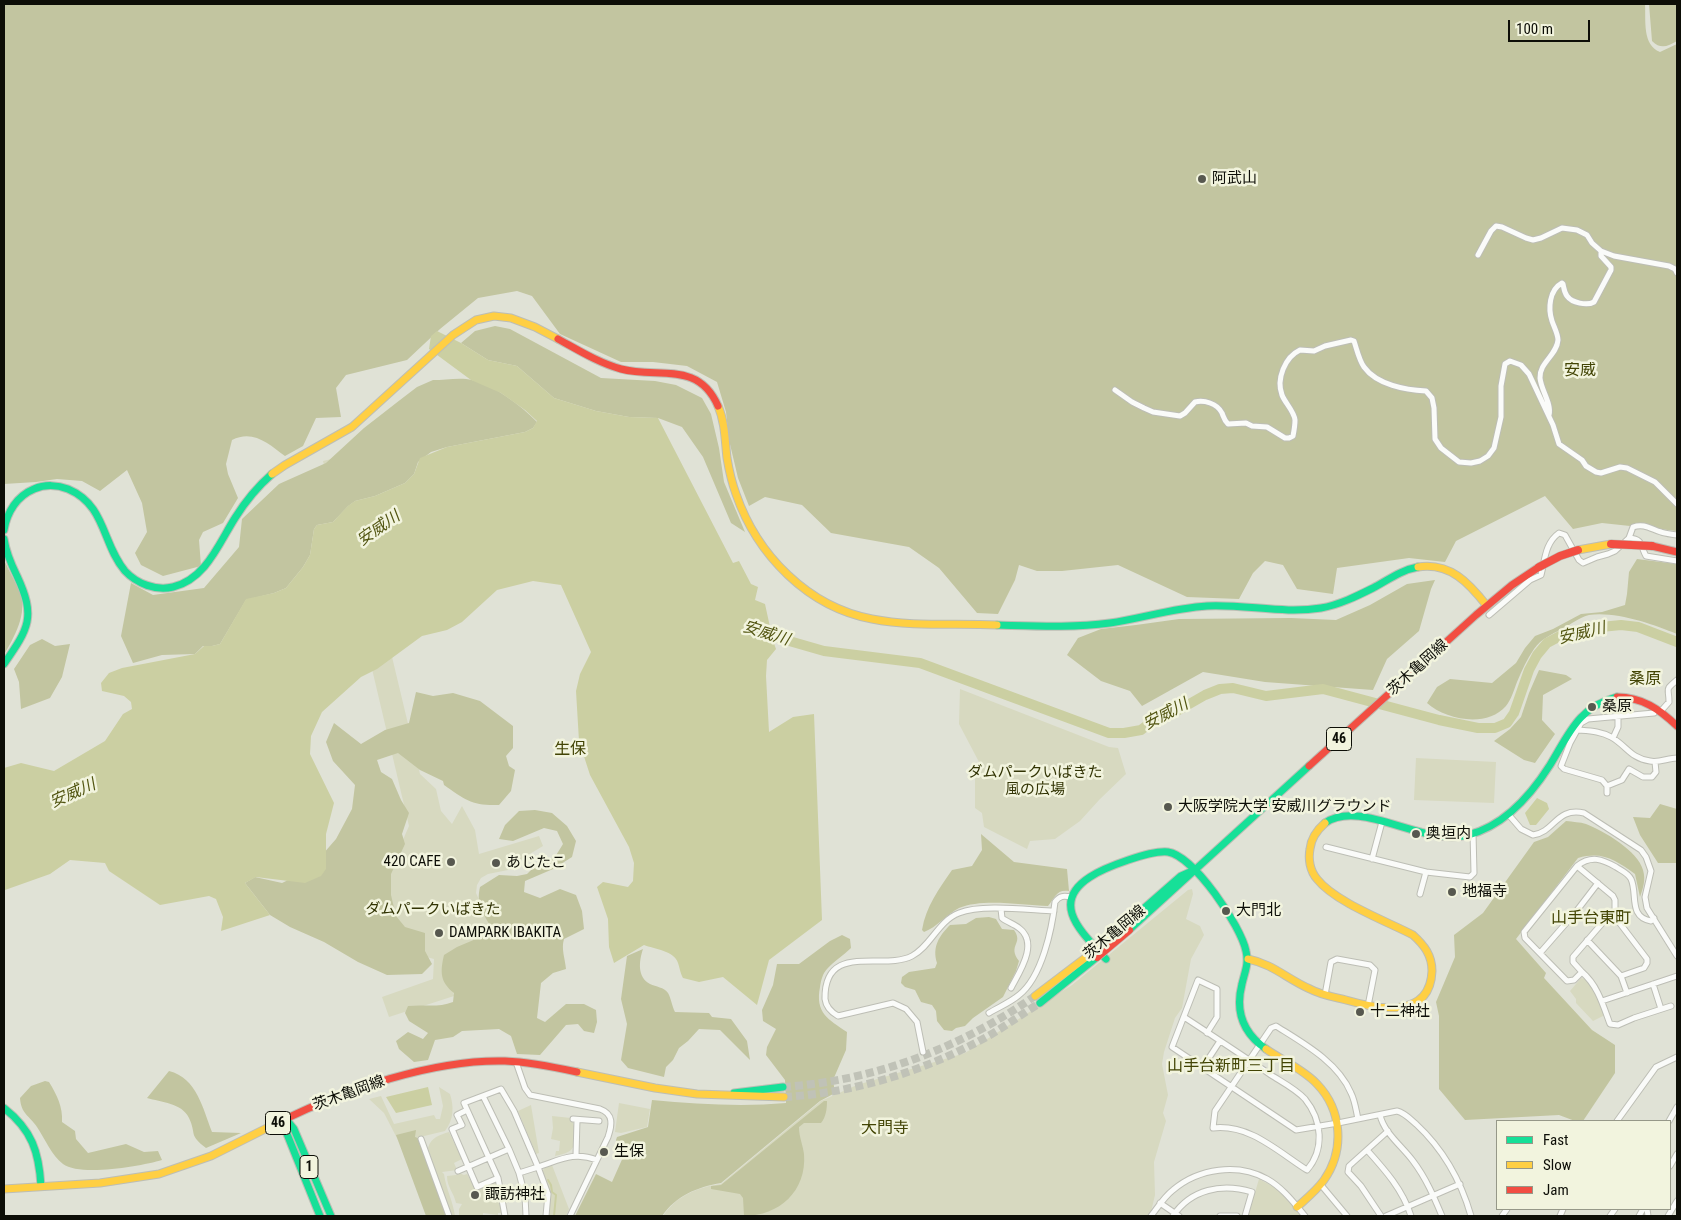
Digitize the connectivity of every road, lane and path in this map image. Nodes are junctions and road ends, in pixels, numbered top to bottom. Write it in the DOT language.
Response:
graph roads {
  1 [pos="1601,251"];
  2 [pos="1478,255"];
  3 [pos="1677,273"];
  4 [pos="1115,390"];
  5 [pos="1548,416"];
  6 [pos="1677,504"];
  7 [pos="4,530"];
  8 [pos="1677,535"];
  9 [pos="1628,538"];
  10 [pos="4,539"];
  11 [pos="1677,552"];
  12 [pos="1677,561"];
  13 [pos="1487,606"];
  14 [pos="1489,615"];
  15 [pos="4,664"];
  16 [pos="1677,680"];
  17 [pos="1657,712"];
  18 [pos="1618,716"];
  19 [pos="1579,721"];
  20 [pos="1677,726"];
  21 [pos="1577,730"];
  22 [pos="1613,738"];
  23 [pos="1677,758"];
  24 [pos="1655,762"];
  25 [pos="1607,786"];
  26 [pos="1607,793"];
  27 [pos="1508,814"];
  28 [pos="1382,822"];
  29 [pos="1473,833"];
  30 [pos="1326,847"];
  31 [pos="1372,859"];
  32 [pos="1577,866"];
  33 [pos="1194,870"];
  34 [pos="1426,872"];
  35 [pos="1598,883"];
  36 [pos="1420,894"];
  37 [pos="1072,897"];
  38 [pos="1001,909"];
  39 [pos="1054,911"];
  40 [pos="1615,918"];
  41 [pos="1654,918"];
  42 [pos="1587,940"];
  43 [pos="1540,953"];
  44 [pos="1099,956"];
  45 [pos="1677,956"];
  46 [pos="1248,959"];
  47 [pos="1582,972"];
  48 [pos="1621,976"];
  49 [pos="1677,976"];
  50 [pos="1653,984"];
  51 [pos="1011,988"];
  52 [pos="1627,993"];
  53 [pos="1325,995"];
  54 [pos="1035,996"];
  55 [pos="1602,1001"];
  56 [pos="1040,1003"];
  57 [pos="1368,1006"];
  58 [pos="1671,1006"];
  59 [pos="1661,1009"];
  60 [pos="989,1013"];
  61 [pos="1184,1017"];
  62 [pos="1207,1033"];
  63 [pos="1220,1041"];
  64 [pos="1260,1044"];
  65 [pos="923,1052"];
  66 [pos="1677,1057"];
  67 [pos="1248,1060"];
  68 [pos="516,1062"];
  69 [pos="1203,1067"];
  70 [pos="1231,1086"];
  71 [pos="784,1087"];
  72 [pos="750,1094"];
  73 [pos="483,1096"];
  74 [pos="784,1097"];
  75 [pos="1677,1107"];
  76 [pos="4,1108"];
  77 [pos="468,1110"];
  78 [pos="1380,1115"];
  79 [pos="286,1119"];
  80 [pos="1358,1119"];
  81 [pos="1618,1120"];
  82 [pos="1670,1120"];
  83 [pos="599,1121"];
  84 [pos="1338,1123"];
  85 [pos="1318,1127"];
  86 [pos="1388,1131"];
  87 [pos="421,1142"];
  88 [pos="509,1149"];
  89 [pos="1367,1150"];
  90 [pos="576,1155"];
  91 [pos="489,1158"];
  92 [pos="597,1160"];
  93 [pos="469,1166"];
  94 [pos="538,1167"];
  95 [pos="458,1171"];
  96 [pos="519,1173"];
  97 [pos="498,1178"];
  98 [pos="1460,1184"];
  99 [pos="1321,1185"];
  100 [pos="42,1186"];
  101 [pos="4,1189"];
  102 [pos="1433,1195"];
  103 [pos="1677,1201"];
  104 [pos="1160,1203"];
  105 [pos="1297,1207"];
  106 [pos="1408,1207"];
  107 [pos="1175,1215"];
  108 [pos="320,1216"];
  109 [pos="331,1216"];
  110 [pos="448,1216"];
  111 [pos="505,1216"];
  112 [pos="526,1216"];
  113 [pos="546,1216"];
  114 [pos="570,1216"];
  115 [pos="1151,1216"];
  116 [pos="1220,1216"];
  117 [pos="1237,1216"];
  118 [pos="1245,1216"];
  119 [pos="1306,1216"];
  120 [pos="1347,1216"];
  121 [pos="1380,1216"];
  122 [pos="1386,1216"];
  123 [pos="1411,1216"];
  124 [pos="1442,1216"];
  125 [pos="1471,1216"];
  126 [pos="1668,1216"];
  1 -- 2 [label="street"];
  1 -- 3 [label="street"];
  1 -- 5 [label="street"];
  4 -- 5 [label="street"];
  5 -- 6 [label="street"];
  7 -- 13 [label="street"];
  8 -- 9 [label="street"];
  9 -- 12 [label="street"];
  9 -- 14 [label="street"];
  10 -- 15 [label="street"];
  11 -- 13 [label="street, 茨木亀岡線 / 46, bridge"];
  13 -- 33 [label="street, 茨木亀岡線 / 46"];
  16 -- 17 [label="street"];
  17 -- 18 [label="street"];
  17 -- 19 [label="street"];
  17 -- 20 [label="street"];
  18 -- 19 [label="street"];
  18 -- 22 [label="street"];
  19 -- 21 [label="street"];
  19 -- 27 [label="street"];
  21 -- 22 [label="street"];
  21 -- 25 [label="street"];
  22 -- 24 [label="street"];
  23 -- 24 [label="street"];
  24 -- 25 [label="street"];
  25 -- 26 [label="street"];
  27 -- 29 [label="street"];
  27 -- 41 [label="street"];
  28 -- 29 [label="street"];
  28 -- 31 [label="street"];
  28 -- 57 [label="street"];
  29 -- 34 [label="street"];
  30 -- 31 [label="street"];
  31 -- 34 [label="street"];
  32 -- 35 [label="street"];
  32 -- 41 [label="street"];
  32 -- 43 [label="street"];
  33 -- 37 [label="street"];
  33 -- 44 [label="street, 茨木亀岡線 / 46, bridge"];
  33 -- 46 [label="street"];
  34 -- 36 [label="street"];
  35 -- 40 [label="street"];
  35 -- 43 [label="street"];
  37 -- 39 [label="street"];
  37 -- 44 [label="street"];
  38 -- 39 [label="street"];
  38 -- 51 [label="street"];
  38 -- 65 [label="street"];
  39 -- 60 [label="street"];
  40 -- 42 [label="street"];
  40 -- 48 [label="street"];
  41 -- 45 [label="street"];
  42 -- 47 [label="street"];
  42 -- 48 [label="street"];
  43 -- 47 [label="street"];
  44 -- 54 [label="street, 茨木亀岡線 / 46"];
  44 -- 56 [label="street, 茨木亀岡線 / 46"];
  46 -- 53 [label="street"];
  46 -- 64 [label="street"];
  47 -- 55 [label="street"];
  48 -- 52 [label="street"];
  49 -- 50 [label="street"];
  50 -- 52 [label="street"];
  50 -- 59 [label="street"];
  52 -- 55 [label="street"];
  53 -- 57 [label="street"];
  53 -- 57 [label="street"];
  55 -- 59 [label="street"];
  58 -- 59 [label="street"];
  61 -- 62 [label="street"];
  61 -- 62 [label="street"];
  61 -- 69 [label="street"];
  62 -- 63 [label="street"];
  63 -- 67 [label="street"];
  63 -- 69 [label="street"];
  64 -- 67 [label="street"];
  64 -- 80 [label="street"];
  64 -- 84 [label="street"];
  66 -- 81 [label="street"];
  67 -- 70 [label="street"];
  67 -- 85 [label="street"];
  68 -- 72 [label="street, 茨木亀岡線 / 46"];
  68 -- 79 [label="street, 茨木亀岡線 / 46"];
  68 -- 92 [label="street"];
  69 -- 70 [label="street"];
  70 -- 85 [label="street"];
  70 -- 85 [label="street"];
  71 -- 72 [label="street, 茨木亀岡線 / 46"];
  72 -- 74 [label="street, 茨木亀岡線 / 46"];
  73 -- 77 [label="street"];
  73 -- 88 [label="street"];
  73 -- 94 [label="street"];
  75 -- 82 [label="street"];
  76 -- 100 [label="street"];
  77 -- 91 [label="street"];
  77 -- 93 [label="street"];
  78 -- 80 [label="street"];
  78 -- 86 [label="street"];
  78 -- 98 [label="street"];
  79 -- 100 [label="street, 茨木亀岡線 / 46"];
  79 -- 108 [label="street, 1"];
  79 -- 109 [label="street, 1"];
  80 -- 84 [label="street"];
  83 -- 90 [label="street"];
  84 -- 85 [label="street"];
  84 -- 99 [label="street"];
  86 -- 89 [label="street"];
  86 -- 102 [label="street"];
  87 -- 110 [label="street"];
  88 -- 91 [label="street"];
  88 -- 96 [label="street"];
  89 -- 106 [label="street"];
  89 -- 121 [label="street"];
  90 -- 92 [label="street"];
  90 -- 94 [label="street"];
  91 -- 93 [label="street"];
  91 -- 97 [label="street"];
  92 -- 114 [label="street"];
  93 -- 95 [label="street"];
  93 -- 97 [label="street"];
  94 -- 96 [label="street"];
  94 -- 113 [label="street"];
  96 -- 112 [label="street"];
  97 -- 111 [label="street"];
  98 -- 102 [label="street"];
  98 -- 125 [label="street"];
  99 -- 105 [label="street"];
  99 -- 120 [label="street"];
  100 -- 101 [label="street, 茨木亀岡線"];
  102 -- 106 [label="street"];
  102 -- 124 [label="street"];
  103 -- 126 [label="street"];
  104 -- 105 [label="street"];
  104 -- 107 [label="street"];
  104 -- 115 [label="street"];
  105 -- 119 [label="street"];
  106 -- 122 [label="street"];
  106 -- 123 [label="street"];
  107 -- 118 [label="street"];
  116 -- 117 [label="street"];
}
